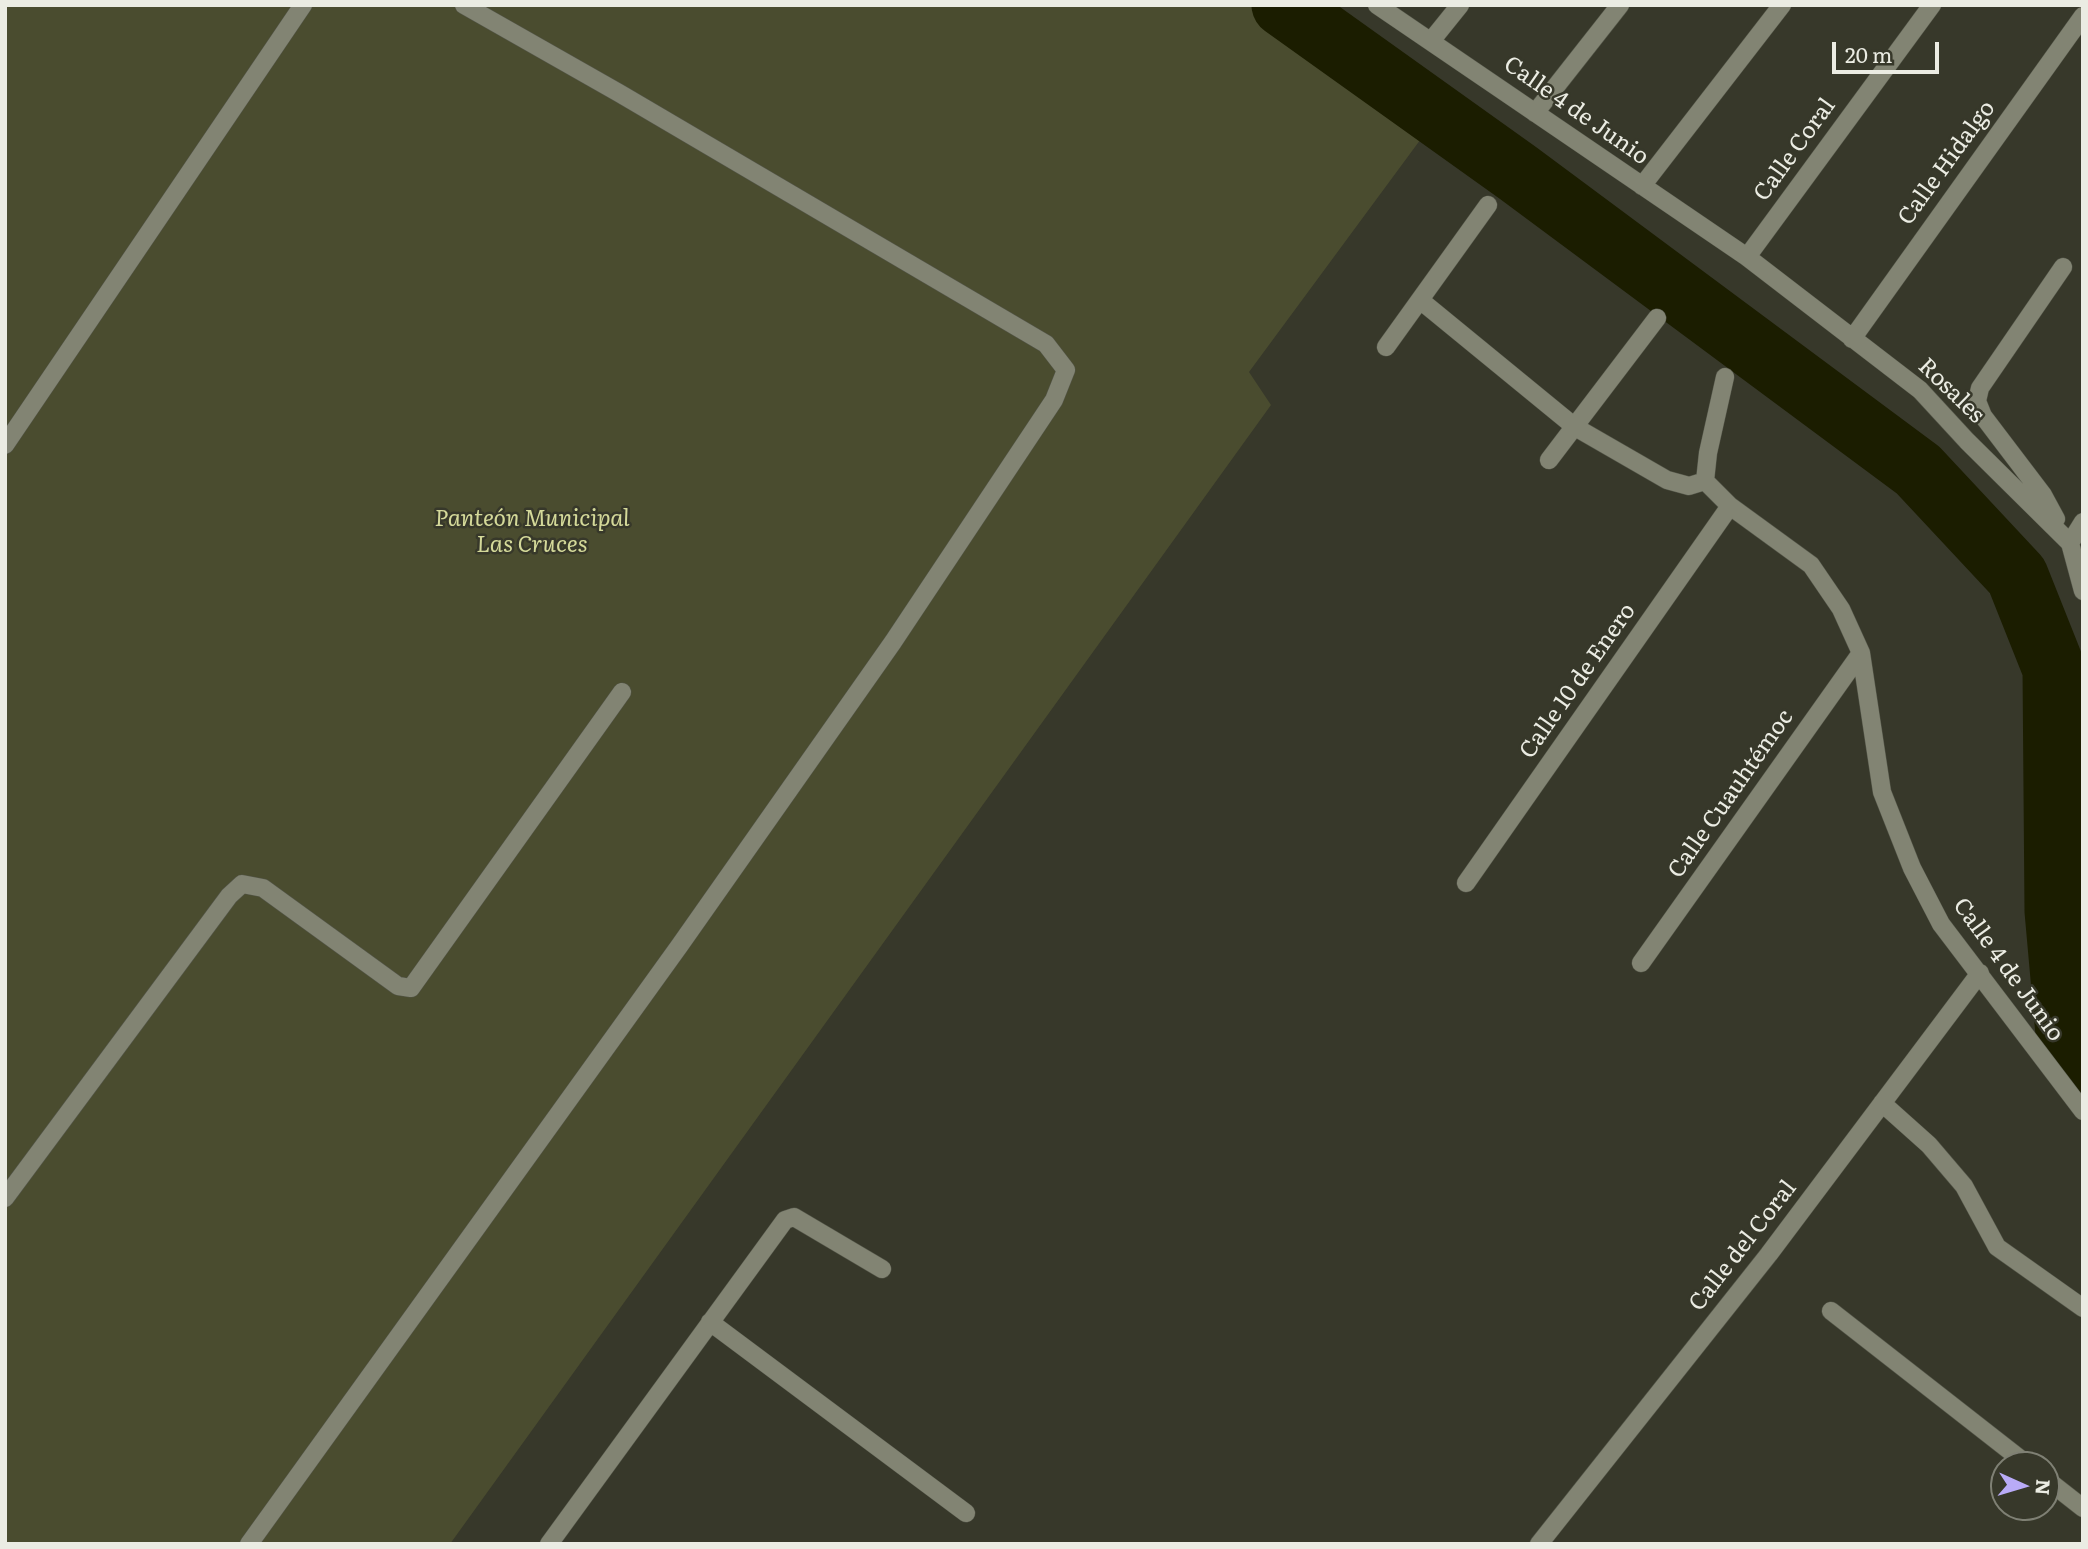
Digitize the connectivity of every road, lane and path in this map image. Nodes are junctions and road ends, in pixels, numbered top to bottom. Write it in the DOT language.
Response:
graph roads {
  1 [pos="303,5"];
  2 [pos="464,5"];
  3 [pos="1377,5"];
  4 [pos="1460,5"];
  5 [pos="1620,5"];
  6 [pos="1782,5"];
  7 [pos="1932,5"];
  8 [pos="2083,16"];
  9 [pos="1432,41"];
  10 [pos="1535,113"];
  11 [pos="1642,186"];
  12 [pos="1488,205"];
  13 [pos="1747,257"];
  14 [pos="2063,267"];
  15 [pos="1420,300"];
  16 [pos="1657,318"];
  17 [pos="1852,339"];
  18 [pos="1387,347"];
  19 [pos="1725,377"];
  20 [pos="1574,428"];
  21 [pos="5,445"];
  22 [pos="1549,460"];
  23 [pos="1705,481"];
  24 [pos="1730,506"];
  25 [pos="2083,522"];
  26 [pos="2070,543"];
  27 [pos="2083,591"];
  28 [pos="1861,653"];
  29 [pos="622,692"];
  30 [pos="1466,883"];
  31 [pos="1641,963"];
  32 [pos="1980,973"];
  33 [pos="1882,1104"];
  34 [pos="2083,1111"];
  35 [pos="5,1198"];
  36 [pos="882,1269"];
  37 [pos="2083,1308"];
  38 [pos="1831,1311"];
  39 [pos="710,1322"];
  40 [pos="2010,1451"];
  41 [pos="2060,1490"];
  42 [pos="2083,1508"];
  43 [pos="966,1513"];
  44 [pos="248,1544"];
  45 [pos="549,1544"];
  46 [pos="1539,1544"];
  1 -- 21 [label="street"];
  2 -- 44 [label="street"];
  3 -- 9 [label="street, Calle 4 de Junio"];
  4 -- 9 [label="street"];
  5 -- 10 [label="street"];
  6 -- 11 [label="street"];
  7 -- 13 [label="street, Calle Coral"];
  8 -- 17 [label="street, Calle Hidalgo"];
  9 -- 10 [label="street, Calle 4 de Junio"];
  10 -- 11 [label="street, Calle 4 de Junio"];
  11 -- 13 [label="street, Calle 4 de Junio"];
  12 -- 15 [label="street"];
  13 -- 17 [label="street, Rosales"];
  14 -- 26 [label="street"];
  15 -- 18 [label="street"];
  15 -- 20 [label="street"];
  16 -- 20 [label="street"];
  17 -- 26 [label="street, Rosales"];
  19 -- 23 [label="street"];
  20 -- 22 [label="street"];
  20 -- 23 [label="street"];
  23 -- 24 [label="street, Calle 4 de Junio"];
  24 -- 28 [label="street, Calle 4 de Junio"];
  24 -- 30 [label="street, Calle 10 de Enero"];
  25 -- 26 [label="street"];
  26 -- 27 [label="street"];
  28 -- 31 [label="street, Calle Cuauhtémoc"];
  28 -- 32 [label="street, Calle 4 de Junio"];
  29 -- 35 [label="street"];
  32 -- 33 [label="street, Calle del Coral"];
  32 -- 34 [label="street, Calle 4 de Junio"];
  33 -- 37 [label="street"];
  33 -- 46 [label="street, Calle del Coral"];
  36 -- 39 [label="street"];
  38 -- 40 [label="street"];
  39 -- 43 [label="street"];
  39 -- 45 [label="street"];
  41 -- 42 [label="street"];
}
